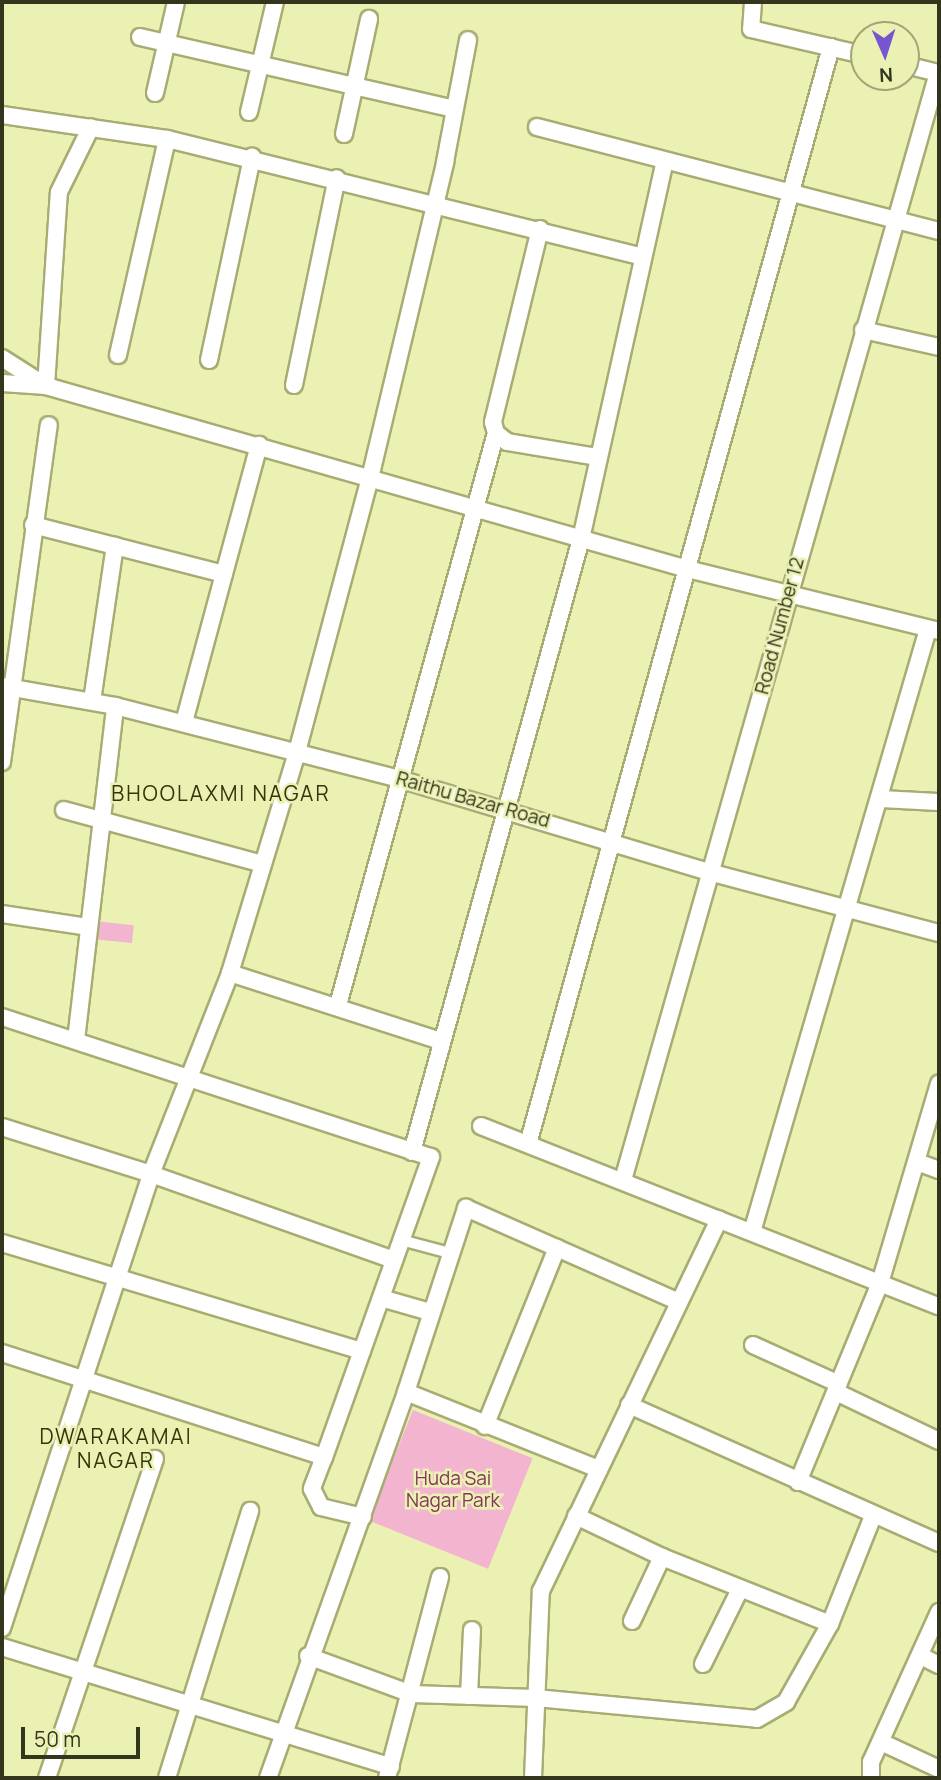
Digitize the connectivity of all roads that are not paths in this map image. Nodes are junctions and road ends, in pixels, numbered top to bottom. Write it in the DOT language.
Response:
graph roads {
  1 [pos="176,2"];
  2 [pos="275,2"];
  3 [pos="753,2"];
  4 [pos="369,19"];
  5 [pos="140,37"];
  6 [pos="468,40"];
  7 [pos="166,41"];
  8 [pos="831,47"];
  9 [pos="850,52"];
  10 [pos="259,64"];
  11 [pos="920,68"];
  12 [pos="939,73"];
  13 [pos="354,87"];
  14 [pos="155,93"];
  15 [pos="454,109"];
  16 [pos="249,112"];
  17 [pos="2,115"];
  18 [pos="91,127"];
  19 [pos="537,127"];
  20 [pos="344,134"];
  21 [pos="167,139"];
  22 [pos="252,157"];
  23 [pos="665,161"];
  24 [pos="337,178"];
  25 [pos="790,191"];
  26 [pos="435,202"];
  27 [pos="896,218"];
  28 [pos="540,229"];
  29 [pos="939,231"];
  30 [pos="641,256"];
  31 [pos="863,330"];
  32 [pos="939,347"];
  33 [pos="118,355"];
  34 [pos="2,358"];
  35 [pos="209,360"];
  36 [pos="2,383"];
  37 [pos="294,385"];
  38 [pos="46,386"];
  39 [pos="49,425"];
  40 [pos="496,433"];
  41 [pos="259,445"];
  42 [pos="598,457"];
  43 [pos="370,478"];
  44 [pos="477,508"];
  45 [pos="33,525"];
  46 [pos="581,539"];
  47 [pos="115,546"];
  48 [pos="687,569"];
  49 [pos="224,574"];
  50 [pos="790,591"];
  51 [pos="933,630"];
  52 [pos="7,687"];
  53 [pos="92,701"];
  54 [pos="115,706"];
  55 [pos="184,722"];
  56 [pos="297,752"];
  57 [pos="2,762"];
  58 [pos="399,779"];
  59 [pos="880,799"];
  60 [pos="939,802"];
  61 [pos="507,808"];
  62 [pos="64,810"];
  63 [pos="101,817"];
  64 [pos="613,841"];
  65 [pos="263,864"];
  66 [pos="713,873"];
  67 [pos="848,908"];
  68 [pos="2,914"];
  69 [pos="88,927"];
  70 [pos="939,933"];
  71 [pos="230,973"];
  72 [pos="338,1005"];
  73 [pos="2,1017"];
  74 [pos="76,1040"];
  75 [pos="441,1041"];
  76 [pos="193,1076"];
  77 [pos="939,1084"];
  78 [pos="481,1126"];
  79 [pos="2,1127"];
  80 [pos="528,1144"];
  81 [pos="412,1152"];
  82 [pos="917,1162"];
  83 [pos="939,1170"];
  84 [pos="151,1174"];
  85 [pos="623,1180"];
  86 [pos="719,1219"];
  87 [pos="752,1232"];
  88 [pos="401,1240"];
  89 [pos="2,1243"];
  90 [pos="556,1248"];
  91 [pos="450,1253"];
  92 [pos="394,1260"];
  93 [pos="115,1279"];
  94 [pos="880,1283"];
  95 [pos="381,1298"];
  96 [pos="679,1302"];
  97 [pos="939,1306"];
  98 [pos="429,1312"];
  99 [pos="753,1345"];
  100 [pos="362,1351"];
  101 [pos="2,1353"];
  102 [pos="81,1379"];
  103 [pos="837,1388"];
  104 [pos="406,1392"];
  105 [pos="629,1405"];
  106 [pos="485,1426"];
  107 [pos="938,1439"];
  108 [pos="324,1457"];
  109 [pos="155,1459"];
  110 [pos="599,1469"];
  111 [pos="798,1482"];
  112 [pos="250,1511"];
  113 [pos="576,1516"];
  114 [pos="873,1516"];
  115 [pos="363,1517"];
  116 [pos="939,1543"];
  117 [pos="662,1557"];
  118 [pos="440,1577"];
  119 [pos="740,1589"];
  120 [pos="939,1612"];
  121 [pos="632,1622"];
  122 [pos="830,1624"];
  123 [pos="2,1628"];
  124 [pos="472,1630"];
  125 [pos="2,1647"];
  126 [pos="308,1656"];
  127 [pos="921,1656"];
  128 [pos="703,1664"];
  129 [pos="939,1665"];
  130 [pos="82,1671"];
  131 [pos="412,1694"];
  132 [pos="469,1696"];
  133 [pos="536,1698"];
  134 [pos="190,1704"];
  135 [pos="283,1733"];
  136 [pos="881,1742"];
  137 [pos="939,1769"];
  138 [pos="389,1773"];
  139 [pos="47,1778"];
  140 [pos="167,1778"];
  141 [pos="268,1778"];
  142 [pos="533,1778"];
  143 [pos="871,1778"];
  1 -- 7 [label="street"];
  2 -- 10 [label="street"];
  3 -- 8 [label="street"];
  4 -- 13 [label="street"];
  5 -- 7 [label="street"];
  6 -- 15 [label="street"];
  7 -- 10 [label="street"];
  7 -- 14 [label="street"];
  8 -- 9 [label="street"];
  8 -- 25 [label="street"];
  10 -- 13 [label="street"];
  10 -- 16 [label="street"];
  11 -- 12 [label="street"];
  12 -- 27 [label="street, Road Number 12"];
  13 -- 15 [label="street"];
  13 -- 20 [label="street"];
  15 -- 26 [label="street"];
  17 -- 18 [label="street"];
  18 -- 21 [label="street"];
  18 -- 38 [label="street"];
  19 -- 23 [label="street"];
  21 -- 22 [label="street"];
  21 -- 33 [label="street"];
  22 -- 24 [label="street"];
  22 -- 35 [label="street"];
  23 -- 25 [label="street"];
  23 -- 30 [label="street"];
  24 -- 26 [label="street"];
  24 -- 37 [label="street"];
  25 -- 27 [label="street"];
  25 -- 48 [label="street"];
  26 -- 28 [label="street"];
  26 -- 43 [label="street"];
  27 -- 29 [label="street"];
  27 -- 31 [label="street, Road Number 12"];
  28 -- 30 [label="street"];
  28 -- 40 [label="street"];
  30 -- 42 [label="street"];
  31 -- 32 [label="street"];
  31 -- 50 [label="street, Road Number 12"];
  34 -- 38 [label="street"];
  36 -- 38 [label="street"];
  38 -- 41 [label="street"];
  39 -- 45 [label="street"];
  40 -- 42 [label="street"];
  40 -- 44 [label="street"];
  41 -- 43 [label="street"];
  41 -- 49 [label="street"];
  42 -- 46 [label="street"];
  43 -- 44 [label="street"];
  43 -- 56 [label="street"];
  44 -- 46 [label="street"];
  44 -- 58 [label="street"];
  45 -- 47 [label="street"];
  45 -- 52 [label="street"];
  46 -- 48 [label="street"];
  46 -- 61 [label="street"];
  47 -- 49 [label="street"];
  47 -- 53 [label="street"];
  48 -- 50 [label="street"];
  48 -- 64 [label="street"];
  49 -- 55 [label="street"];
  50 -- 51 [label="street"];
  50 -- 66 [label="street, Road Number 12"];
  51 -- 59 [label="street"];
  52 -- 53 [label="street, Raithu Bazar Road"];
  52 -- 57 [label="street"];
  53 -- 54 [label="street, Raithu Bazar Road"];
  54 -- 55 [label="street, Raithu Bazar Road"];
  54 -- 63 [label="street"];
  55 -- 56 [label="street, Raithu Bazar Road"];
  56 -- 58 [label="street, Raithu Bazar Road"];
  56 -- 65 [label="street"];
  58 -- 61 [label="street, Raithu Bazar Road"];
  58 -- 72 [label="street"];
  59 -- 60 [label="street"];
  59 -- 67 [label="street"];
  61 -- 64 [label="street, Raithu Bazar Road"];
  61 -- 75 [label="street"];
  62 -- 63 [label="street"];
  63 -- 65 [label="street"];
  63 -- 69 [label="street"];
  64 -- 66 [label="street, Raithu Bazar Road"];
  64 -- 80 [label="street"];
  65 -- 71 [label="street"];
  66 -- 67 [label="street, Raithu Bazar Road"];
  66 -- 85 [label="street, Road Number 12"];
  67 -- 70 [label="street, Raithu Bazar Road"];
  67 -- 87 [label="street"];
  68 -- 69 [label="street"];
  69 -- 74 [label="street"];
  71 -- 72 [label="street"];
  71 -- 76 [label="street"];
  72 -- 75 [label="street"];
  73 -- 74 [label="street"];
  74 -- 76 [label="street"];
  75 -- 81 [label="street"];
  76 -- 81 [label="street"];
  76 -- 84 [label="street"];
  77 -- 82 [label="street"];
  78 -- 80 [label="street"];
  79 -- 84 [label="street"];
  80 -- 85 [label="street"];
  81 -- 88 [label="street"];
  82 -- 83 [label="street"];
  82 -- 94 [label="street"];
  84 -- 92 [label="street"];
  84 -- 93 [label="street"];
  85 -- 86 [label="street"];
  86 -- 87 [label="street"];
  86 -- 96 [label="street"];
  87 -- 94 [label="street"];
  88 -- 91 [label="street"];
  88 -- 92 [label="street"];
  89 -- 93 [label="street"];
  90 -- 91 [label="street"];
  90 -- 96 [label="street"];
  90 -- 106 [label="street"];
  91 -- 98 [label="street"];
  92 -- 95 [label="street"];
  93 -- 100 [label="street"];
  93 -- 102 [label="street"];
  94 -- 97 [label="street"];
  94 -- 103 [label="street"];
  95 -- 98 [label="street"];
  95 -- 100 [label="street"];
  96 -- 105 [label="street"];
  98 -- 104 [label="street"];
  99 -- 103 [label="street"];
  100 -- 108 [label="street"];
  101 -- 102 [label="street"];
  102 -- 108 [label="street"];
  102 -- 123 [label="street"];
  103 -- 107 [label="street"];
  103 -- 111 [label="street"];
  104 -- 106 [label="street"];
  104 -- 115 [label="street"];
  105 -- 110 [label="street"];
  105 -- 111 [label="street"];
  106 -- 110 [label="street"];
  108 -- 115 [label="street"];
  109 -- 130 [label="street"];
  110 -- 113 [label="street"];
  111 -- 114 [label="street"];
  112 -- 134 [label="street"];
  113 -- 117 [label="street"];
  113 -- 133 [label="street"];
  114 -- 116 [label="street"];
  114 -- 122 [label="street"];
  115 -- 126 [label="street"];
  117 -- 119 [label="street"];
  117 -- 121 [label="street"];
  118 -- 131 [label="street"];
  119 -- 122 [label="street"];
  119 -- 128 [label="street"];
  120 -- 127 [label="street"];
  122 -- 133 [label="street"];
  124 -- 132 [label="street"];
  125 -- 130 [label="street"];
  126 -- 131 [label="street"];
  126 -- 135 [label="street"];
  127 -- 129 [label="street"];
  127 -- 136 [label="street"];
  130 -- 134 [label="street"];
  130 -- 139 [label="street"];
  131 -- 132 [label="street"];
  131 -- 138 [label="street"];
  132 -- 133 [label="street"];
  133 -- 142 [label="street"];
  134 -- 135 [label="street"];
  134 -- 140 [label="street"];
  135 -- 138 [label="street"];
  135 -- 141 [label="street"];
  136 -- 137 [label="street"];
  136 -- 143 [label="street"];
}
